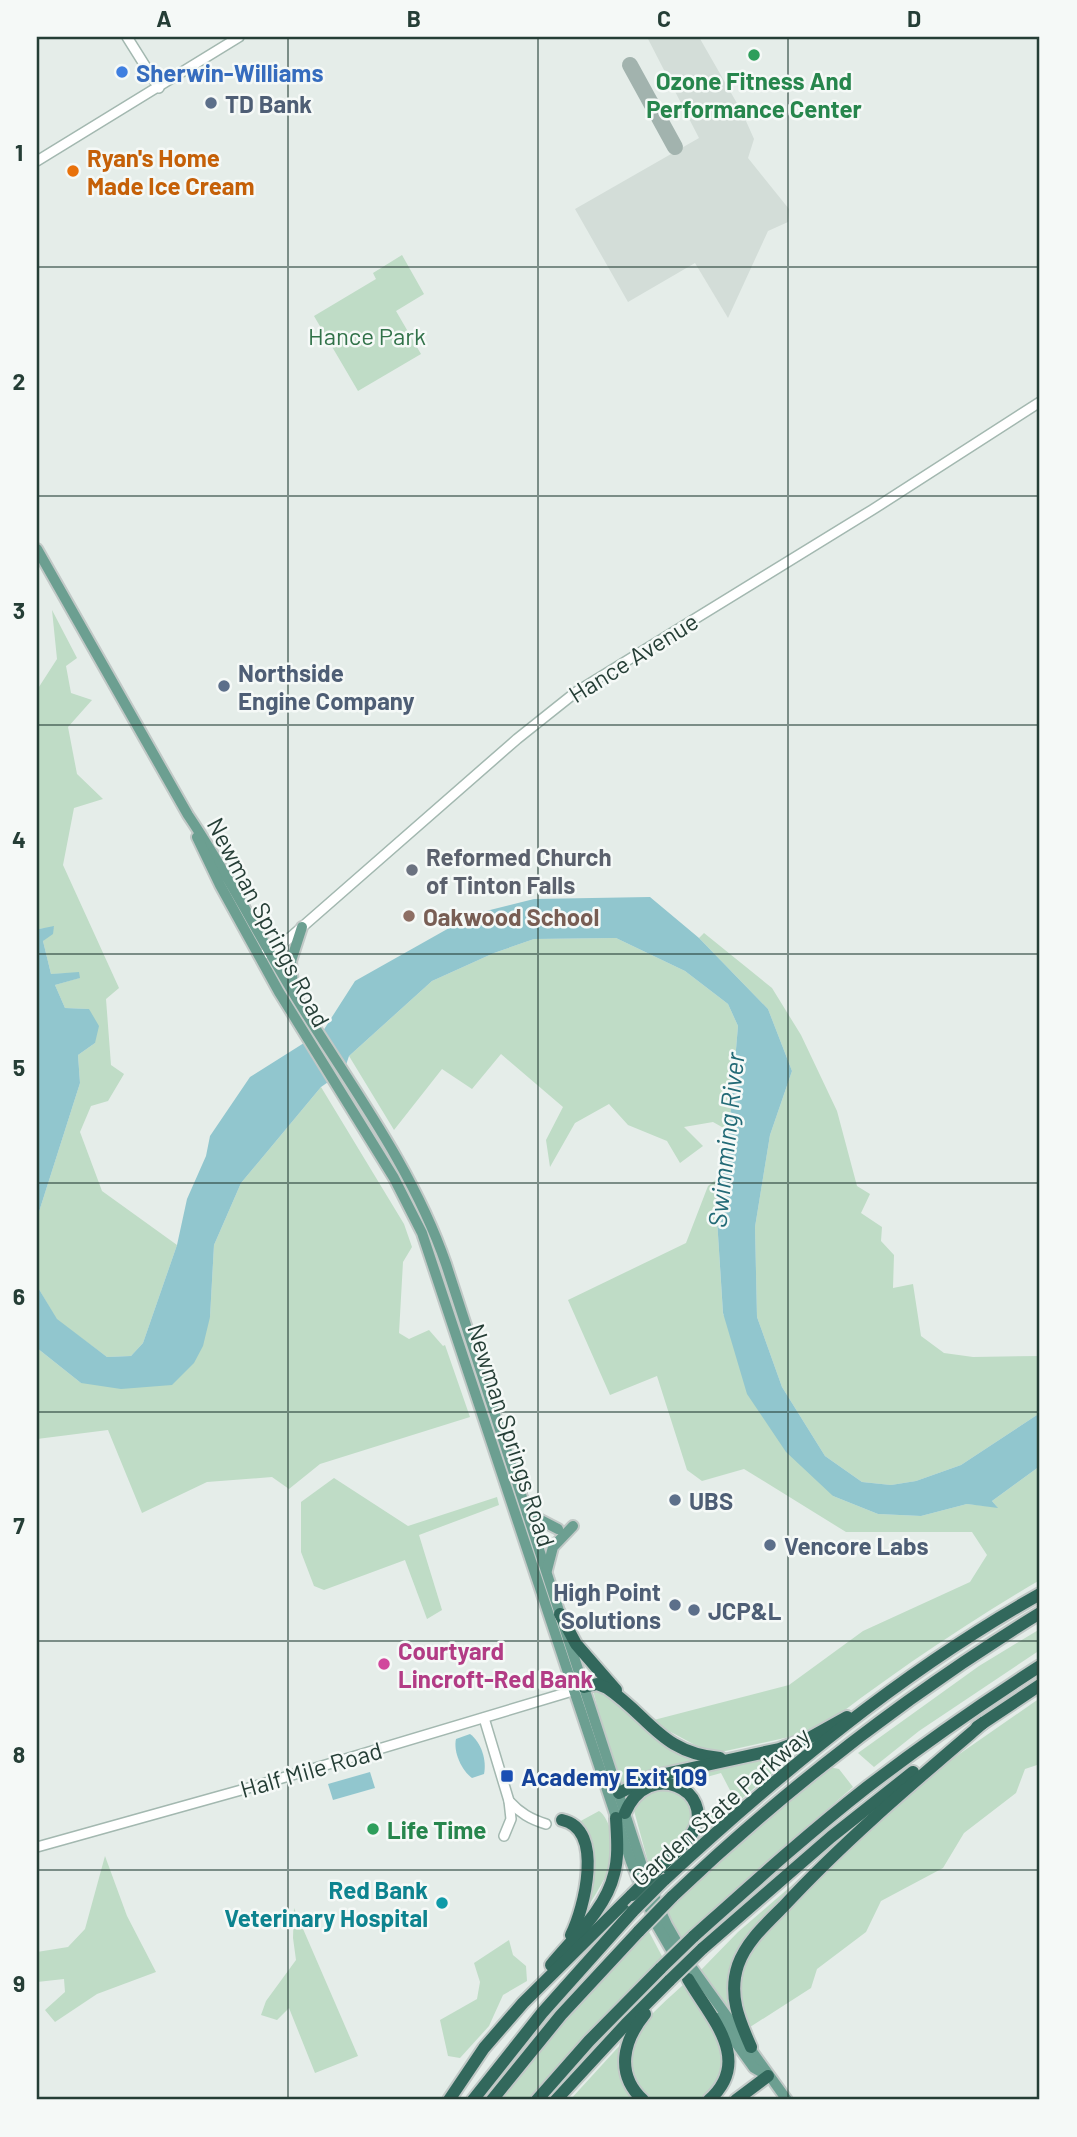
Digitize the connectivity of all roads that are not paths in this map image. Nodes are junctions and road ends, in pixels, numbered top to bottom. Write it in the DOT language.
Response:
graph roads {
  1 [pos="127,37"];
  2 [pos="239,37"];
  3 [pos="159,88"];
  4 [pos="37,162"];
  5 [pos="1040,402"];
  6 [pos="37,549"];
  7 [pos="302,927"];
  8 [pos="264,954"];
  9 [pos="296,997"];
  10 [pos="474,1388"];
  11 [pos="488,1395"];
  12 [pos="498,1445"];
  13 [pos="526,1512"];
  14 [pos="573,1526"];
  15 [pos="558,1529"];
  16 [pos="546,1573"];
  17 [pos="1040,1594"];
  18 [pos="1040,1613"];
  19 [pos="560,1614"];
  20 [pos="1040,1666"];
  21 [pos="1040,1685"];
  22 [pos="895,1688"];
  23 [pos="579,1689"];
  24 [pos="629,1707"];
  25 [pos="500,1713"];
  26 [pos="484,1718"];
  27 [pos="983,1723"];
  28 [pos="489,1735"];
  29 [pos="738,1758"];
  30 [pos="619,1793"];
  31 [pos="509,1801"];
  32 [pos="621,1816"];
  33 [pos="562,1819"];
  34 [pos="546,1824"];
  35 [pos="504,1836"];
  36 [pos="37,1847"];
  37 [pos="662,1874"];
  38 [pos="559,1955"];
  39 [pos="688,1979"];
  40 [pos="670,1980"];
  41 [pos="523,2003"];
  42 [pos="751,2047"];
  43 [pos="768,2076"];
  44 [pos="449,2100"];
  45 [pos="472,2100"];
  46 [pos="492,2100"];
  47 [pos="537,2100"];
  48 [pos="556,2100"];
  49 [pos="643,2100"];
  50 [pos="709,2100"];
  51 [pos="736,2100"];
  52 [pos="788,2100"];
  1 -- 3 [label="street"];
  2 -- 3 [label="street"];
  3 -- 4 [label="street"];
  5 -- 7 [label="street, Hance Avenue"];
  6 -- 8 [label="main road, Newman Springs Road"];
  7 -- 8 [label="street, Hance Avenue"];
  7 -- 9 [label="main road"];
  8 -- 9 [label="main road, Newman Springs Road"];
  8 -- 10 [label="main road, Newman Springs Road"];
  9 -- 11 [label="main road, Newman Springs Road"];
  10 -- 11 [label="main road"];
  10 -- 12 [label="main road, Newman Springs Road"];
  11 -- 12 [label="main road, Newman Springs Road"];
  12 -- 13 [label="main road, Newman Springs Road"];
  12 -- 23 [label="main road, Newman Springs Road"];
  13 -- 15 [label="main road"];
  13 -- 16 [label="main road, Newman Springs Road"];
  14 -- 16 [label="main road"];
  16 -- 19 [label="main road, Newman Springs Road"];
  17 -- 22 [label="highway, Garden State Parkway"];
  18 -- 46 [label="highway, Garden State Parkway, bridge"];
  19 -- 23 [label="main road, Newman Springs Road"];
  19 -- 24 [label="highway"];
  20 -- 47 [label="highway, bridge"];
  21 -- 27 [label="highway"];
  22 -- 29 [label="highway"];
  22 -- 37 [label="highway, Garden State Parkway"];
  23 -- 24 [label="highway"];
  23 -- 25 [label="street, Half Mile Road"];
  23 -- 30 [label="main road, Newman Springs Road"];
  23 -- 32 [label="main road, Newman Springs Road"];
  24 -- 29 [label="highway"];
  25 -- 26 [label="street, Half Mile Road"];
  25 -- 28 [label="street"];
  26 -- 28 [label="street"];
  26 -- 36 [label="street, Half Mile Road"];
  27 -- 40 [label="highway, bridge"];
  27 -- 42 [label="highway"];
  28 -- 31 [label="street"];
  29 -- 30 [label="highway"];
  30 -- 32 [label="main road, Newman Springs Road"];
  31 -- 34 [label="street"];
  31 -- 35 [label="street"];
  32 -- 37 [label="highway"];
  32 -- 38 [label="highway"];
  32 -- 39 [label="main road, Newman Springs Road"];
  32 -- 42 [label="main road, Newman Springs Road"];
  33 -- 38 [label="highway"];
  37 -- 41 [label="highway, bridge"];
  37 -- 45 [label="highway, Garden State Parkway, bridge"];
  38 -- 41 [label="highway"];
  39 -- 43 [label="main road, Newman Springs Road"];
  39 -- 50 [label="highway"];
  40 -- 48 [label="highway"];
  40 -- 49 [label="highway"];
  41 -- 44 [label="highway"];
  42 -- 43 [label="main road, Newman Springs Road"];
  43 -- 51 [label="highway"];
  43 -- 52 [label="main road, Newman Springs Road"];
}
